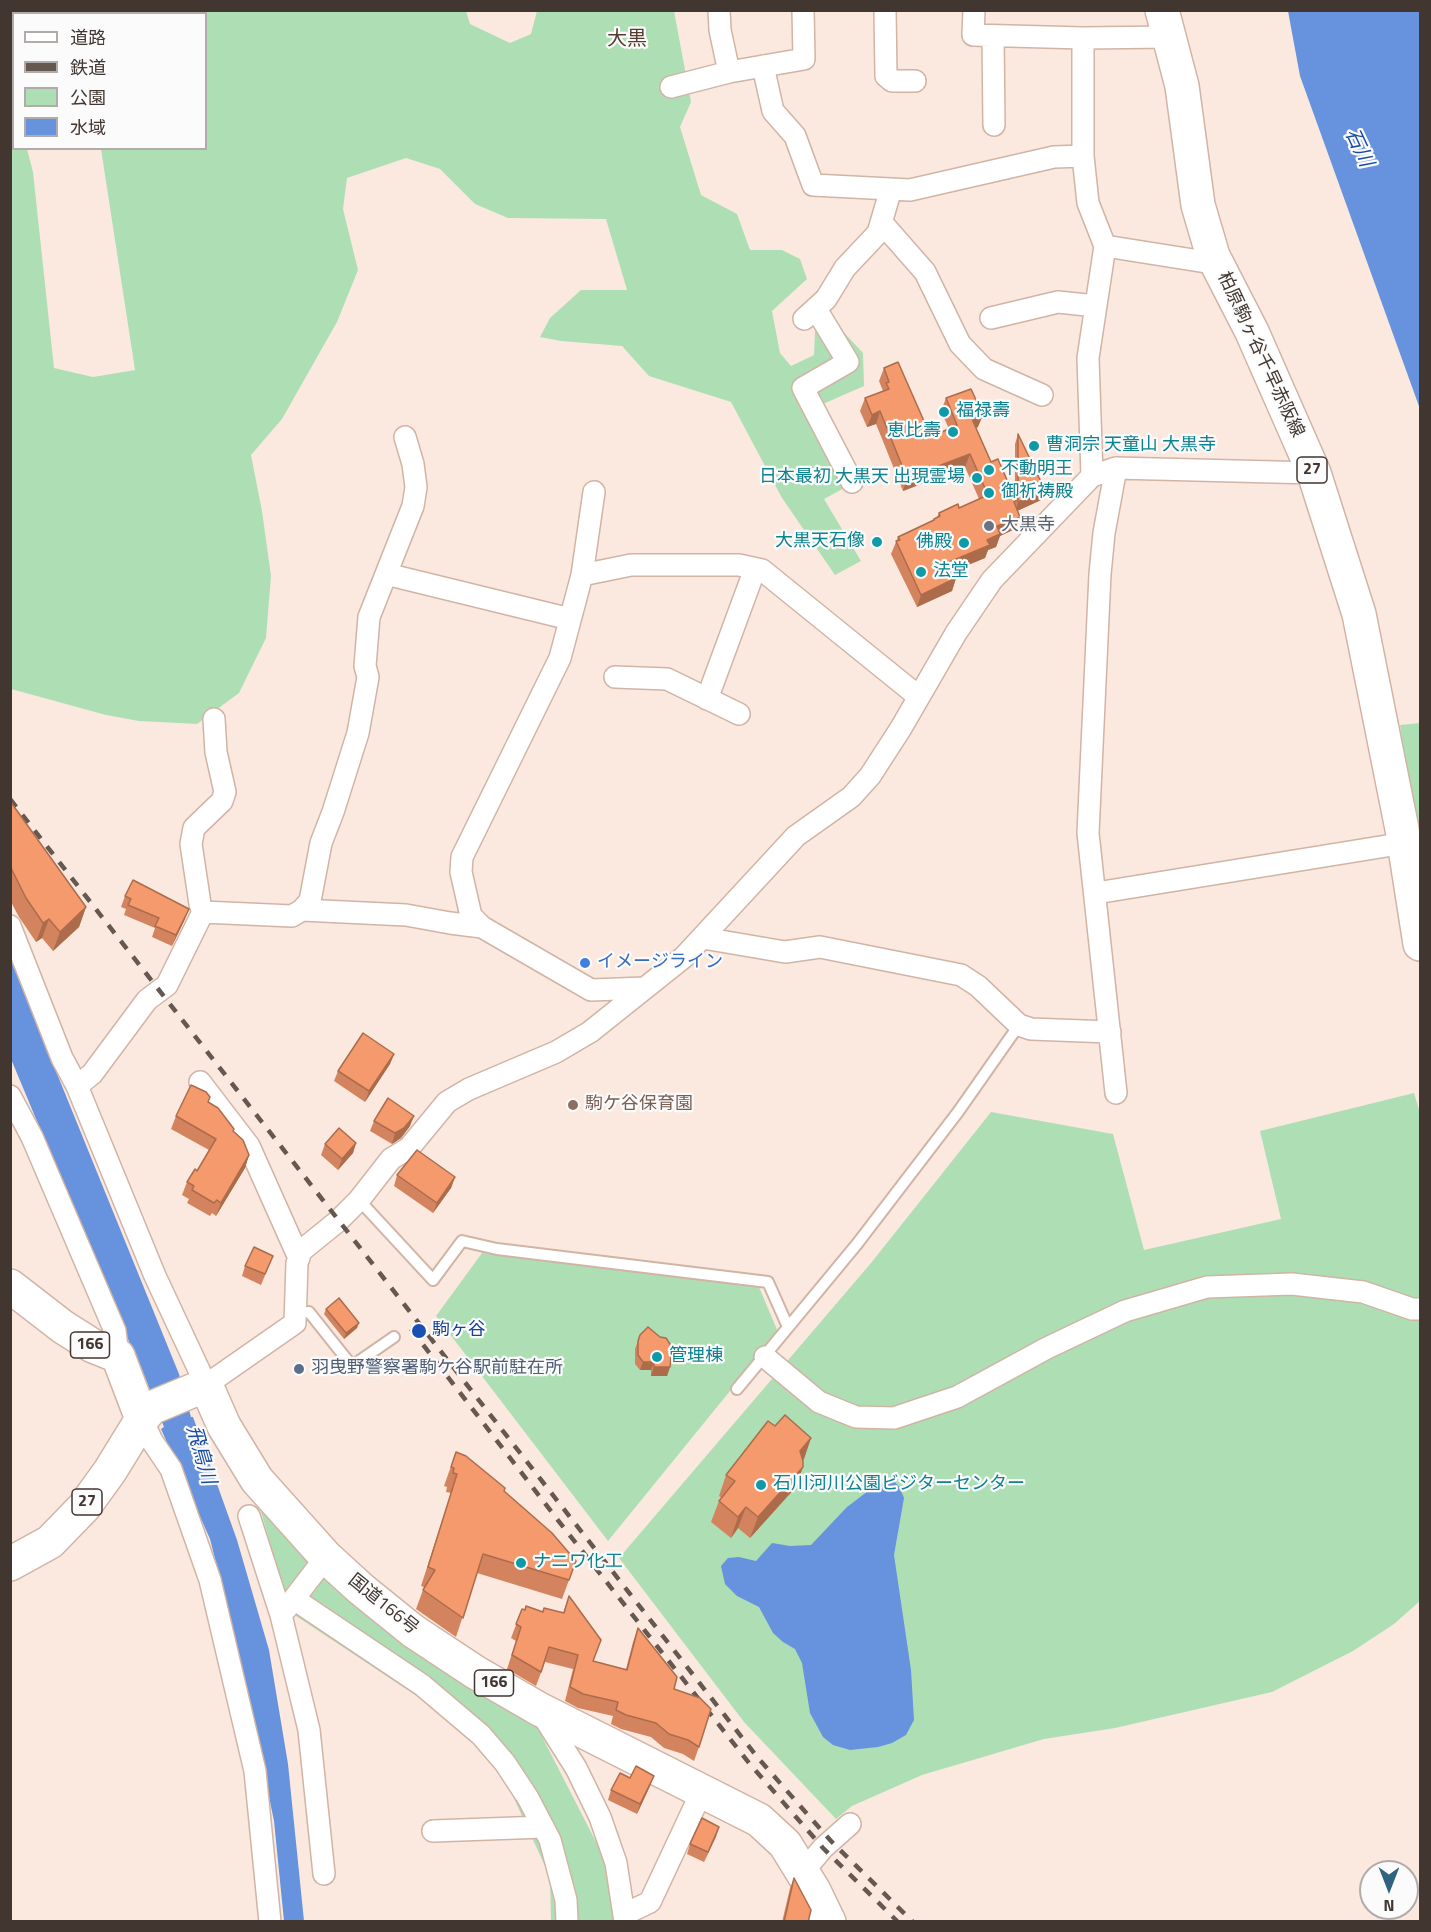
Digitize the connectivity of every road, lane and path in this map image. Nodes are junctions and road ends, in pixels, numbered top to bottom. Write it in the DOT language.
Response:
graph roads {
  1 [pos="719,10"];
  2 [pos="803,10"];
  3 [pos="885,10"];
  4 [pos="974,10"];
  5 [pos="1166,24"];
  6 [pos="993,36"];
  7 [pos="1083,38"];
  8 [pos="763,66"];
  9 [pos="729,72"];
  10 [pos="915,81"];
  11 [pos="671,87"];
  12 [pos="993,124"];
  13 [pos="1083,156"];
  14 [pos="891,189"];
  15 [pos="882,223"];
  16 [pos="1105,246"];
  17 [pos="1214,256"];
  18 [pos="1096,306"];
  19 [pos="991,318"];
  20 [pos="1042,395"];
  21 [pos="405,437"];
  22 [pos="1116,468"];
  23 [pos="1314,473"];
  24 [pos="1092,476"];
  25 [pos="852,482"];
  26 [pos="594,492"];
  27 [pos="755,568"];
  28 [pos="386,574"];
  29 [pos="582,575"];
  30 [pos="570,620"];
  31 [pos="615,677"];
  32 [pos="919,697"];
  33 [pos="707,699"];
  34 [pos="739,714"];
  35 [pos="214,719"];
  36 [pos="1405,843"];
  37 [pos="1096,893"];
  38 [pos="302,910"];
  39 [pos="203,912"];
  40 [pos="10,926"];
  41 [pos="482,927"];
  42 [pos="703,938"];
  43 [pos="1420,944"];
  44 [pos="645,988"];
  45 [pos="1019,1025"];
  46 [pos="1110,1032"];
  47 [pos="200,1082"];
  48 [pos="78,1086"];
  49 [pos="1116,1093"];
  50 [pos="10,1096"];
  51 [pos="359,1200"];
  52 [pos="299,1258"];
  53 [pos="21,1298"];
  54 [pos="1420,1309"];
  55 [pos="295,1313"];
  56 [pos="788,1327"];
  57 [pos="394,1337"];
  58 [pos="118,1356"];
  59 [pos="765,1357"];
  60 [pos="199,1387"];
  61 [pos="737,1389"];
  62 [pos="147,1414"];
  63 [pos="249,1516"];
  64 [pos="326,1557"];
  65 [pos="10,1564"];
  66 [pos="288,1607"];
  67 [pos="539,1709"];
  68 [pos="702,1791"];
  69 [pos="850,1824"];
  70 [pos="543,1827"];
  71 [pos="434,1831"];
  72 [pos="802,1873"];
  73 [pos="324,1875"];
  74 [pos="625,1918"];
  75 [pos="270,1922"];
  76 [pos="567,1922"];
  77 [pos="829,1922"];
  1 -- 9 [label="street"];
  2 -- 8 [label="street"];
  3 -- 10 [label="street"];
  4 -- 6 [label="street"];
  5 -- 7 [label="street"];
  5 -- 17 [label="main road, 柏原駒ヶ谷千早赤阪線 / 27"];
  6 -- 7 [label="street"];
  6 -- 12 [label="street"];
  7 -- 13 [label="street"];
  8 -- 9 [label="street"];
  8 -- 14 [label="street"];
  9 -- 11 [label="street"];
  13 -- 14 [label="street"];
  13 -- 16 [label="street"];
  14 -- 15 [label="street"];
  15 -- 20 [label="street"];
  15 -- 25 [label="street"];
  16 -- 17 [label="street"];
  16 -- 18 [label="street"];
  17 -- 23 [label="main road, 柏原駒ヶ谷千早赤阪線 / 27"];
  18 -- 19 [label="street"];
  18 -- 24 [label="street"];
  21 -- 28 [label="street"];
  22 -- 23 [label="street"];
  22 -- 24 [label="street"];
  22 -- 37 [label="street"];
  23 -- 36 [label="main road, 柏原駒ヶ谷千早赤阪線 / 27"];
  24 -- 32 [label="street"];
  26 -- 29 [label="street"];
  27 -- 29 [label="street"];
  27 -- 32 [label="street"];
  27 -- 33 [label="street"];
  28 -- 30 [label="street"];
  28 -- 38 [label="street"];
  29 -- 30 [label="street"];
  30 -- 41 [label="street"];
  31 -- 33 [label="street"];
  32 -- 42 [label="street"];
  33 -- 34 [label="street"];
  35 -- 39 [label="street"];
  36 -- 37 [label="street"];
  36 -- 43 [label="main road, 柏原駒ヶ谷千早赤阪線 / 27"];
  37 -- 46 [label="street"];
  38 -- 39 [label="street"];
  38 -- 41 [label="street"];
  39 -- 48 [label="street"];
  40 -- 48 [label="street"];
  41 -- 44 [label="street"];
  42 -- 44 [label="street"];
  42 -- 45 [label="street"];
  44 -- 51 [label="street"];
  45 -- 46 [label="street"];
  45 -- 56 [label="lane"];
  46 -- 49 [label="street"];
  47 -- 52 [label="street"];
  48 -- 60 [label="street"];
  50 -- 58 [label="street"];
  51 -- 52 [label="street"];
  51 -- 56 [label="lane"];
  52 -- 55 [label="street"];
  53 -- 58 [label="main road, 166"];
  54 -- 59 [label="street"];
  55 -- 57 [label="lane"];
  55 -- 60 [label="street"];
  56 -- 59 [label="lane"];
  58 -- 62 [label="main road, 166"];
  59 -- 61 [label="lane"];
  60 -- 62 [label="main road"];
  60 -- 64 [label="main road, 国道166号 / 166"];
  62 -- 65 [label="main road, 27"];
  62 -- 75 [label="street"];
  63 -- 66 [label="street"];
  64 -- 66 [label="street"];
  64 -- 67 [label="main road, 国道166号 / 166"];
  66 -- 70 [label="street"];
  66 -- 73 [label="street"];
  67 -- 68 [label="main road, 国道166号 / 166"];
  67 -- 74 [label="street"];
  68 -- 72 [label="main road, 国道166号 / 166"];
  68 -- 74 [label="street"];
  69 -- 72 [label="street"];
  70 -- 71 [label="street"];
  70 -- 76 [label="street"];
  72 -- 77 [label="main road, 国道166号 / 166"];
}
